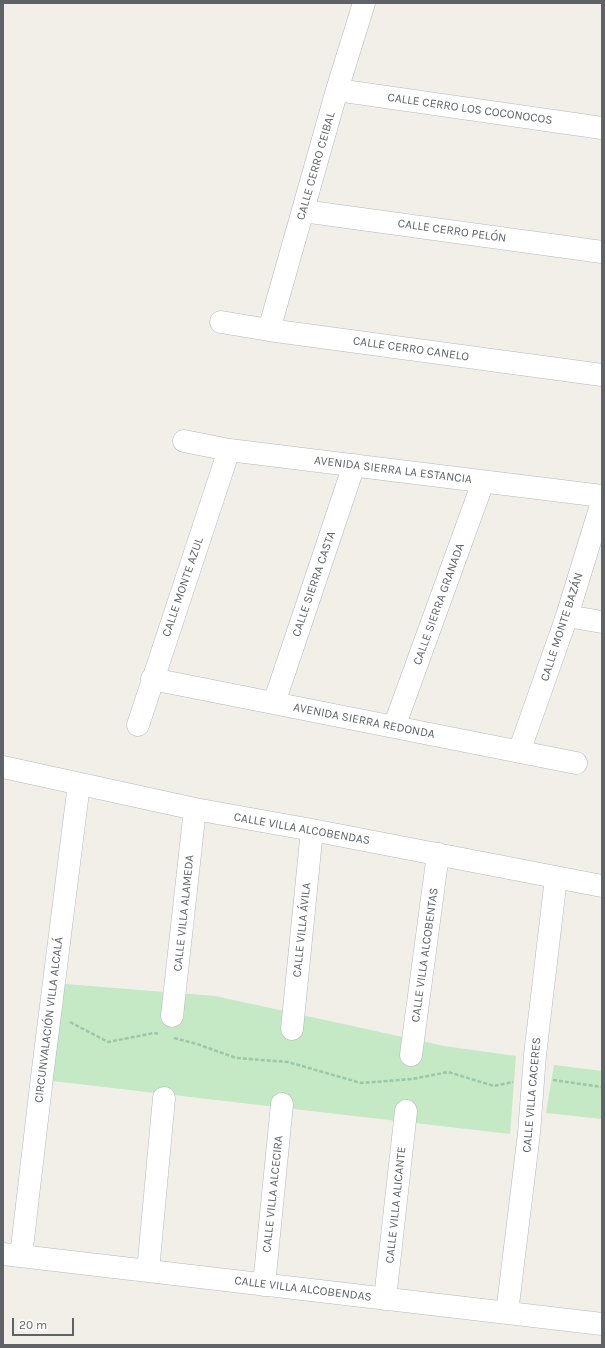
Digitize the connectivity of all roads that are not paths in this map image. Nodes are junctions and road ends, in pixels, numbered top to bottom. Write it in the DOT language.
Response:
graph roads {
  1 [pos="364,3"];
  2 [pos="337,90"];
  3 [pos="602,128"];
  4 [pos="303,211"];
  5 [pos="602,252"];
  6 [pos="221,322"];
  7 [pos="269,330"];
  8 [pos="602,375"];
  9 [pos="184,441"];
  10 [pos="230,450"];
  11 [pos="354,465"];
  12 [pos="483,482"];
  13 [pos="602,496"];
  14 [pos="602,502"];
  15 [pos="567,616"];
  16 [pos="602,622"];
  17 [pos="152,679"];
  18 [pos="274,703"];
  19 [pos="138,725"];
  20 [pos="394,727"];
  21 [pos="519,752"];
  22 [pos="576,763"];
  23 [pos="3,767"];
  24 [pos="79,784"];
  25 [pos="195,809"];
  26 [pos="312,830"];
  27 [pos="438,854"];
  28 [pos="556,878"];
  29 [pos="602,886"];
  30 [pos="173,1027"];
  31 [pos="292,1029"];
  32 [pos="411,1055"];
  33 [pos="164,1098"];
  34 [pos="282,1104"];
  35 [pos="406,1112"];
  36 [pos="12,1255"];
  37 [pos="148,1271"];
  38 [pos="264,1285"];
  39 [pos="386,1299"];
  40 [pos="507,1313"];
  41 [pos="602,1324"];
  1 -- 2 [label="street, CALLE CERRO CEIBAL"];
  2 -- 3 [label="street, CALLE CERRO LOS COCONOCOS"];
  2 -- 4 [label="street, CALLE CERRO CEIBAL"];
  4 -- 5 [label="street, CALLE CERRO PELÓN"];
  4 -- 7 [label="street, CALLE CERRO CEIBAL"];
  6 -- 7 [label="street, CALLE CERRO CANELO"];
  7 -- 8 [label="street, CALLE CERRO CANELO"];
  9 -- 10 [label="street, AVENIDA SIERRA LA ESTANCIA"];
  10 -- 11 [label="street, AVENIDA SIERRA LA ESTANCIA"];
  10 -- 17 [label="street, CALLE MONTE AZUL"];
  11 -- 12 [label="street, AVENIDA SIERRA LA ESTANCIA"];
  11 -- 18 [label="street, CALLE SIERRA CASTA"];
  12 -- 13 [label="street, AVENIDA SIERRA LA ESTANCIA"];
  12 -- 20 [label="street, CALLE SIERRA GRANADA"];
  14 -- 15 [label="street, CALLE MONTE BAZÁN"];
  15 -- 16 [label="street"];
  15 -- 21 [label="street, CALLE MONTE BAZÁN"];
  17 -- 18 [label="street, AVENIDA SIERRA REDONDA"];
  17 -- 19 [label="street, CALLE MONTE AZUL"];
  18 -- 20 [label="street, AVENIDA SIERRA REDONDA"];
  20 -- 21 [label="street, AVENIDA SIERRA REDONDA"];
  21 -- 22 [label="street, AVENIDA SIERRA REDONDA"];
  23 -- 24 [label="street, CALLE VILLA ALCOBENDAS"];
  24 -- 25 [label="street, CALLE VILLA ALCOBENDAS"];
  24 -- 36 [label="street, CIRCUNVALACIÓN VILLA ALCALÁ"];
  25 -- 26 [label="street, CALLE VILLA ALCOBENDAS"];
  25 -- 30 [label="street, CALLE VILLA ALAMEDA"];
  26 -- 27 [label="street, CALLE VILLA ALCOBENDAS"];
  26 -- 31 [label="street, CALLE VILLA ÁVILA"];
  27 -- 28 [label="street, CALLE VILLA ALCOBENDAS"];
  27 -- 32 [label="street, CALLE VILLA ALCOBENTAS"];
  28 -- 29 [label="street, CALLE VILLA ALCOBENDAS"];
  28 -- 40 [label="street, CALLE VILLA CACERES"];
  33 -- 37 [label="street"];
  34 -- 38 [label="street, CALLE VILLA ALCECIRA"];
  35 -- 39 [label="street, CALLE VILLA ALICANTE"];
  36 -- 37 [label="street, CALLE VILLA ALCOBENDAS"];
  37 -- 38 [label="street, CALLE VILLA ALCOBENDAS"];
  38 -- 39 [label="street, CALLE VILLA ALCOBENDAS"];
  39 -- 40 [label="street, CALLE VILLA ALCOBENDAS"];
  40 -- 41 [label="street, CALLE VILLA ALCOBENDAS"];
}
